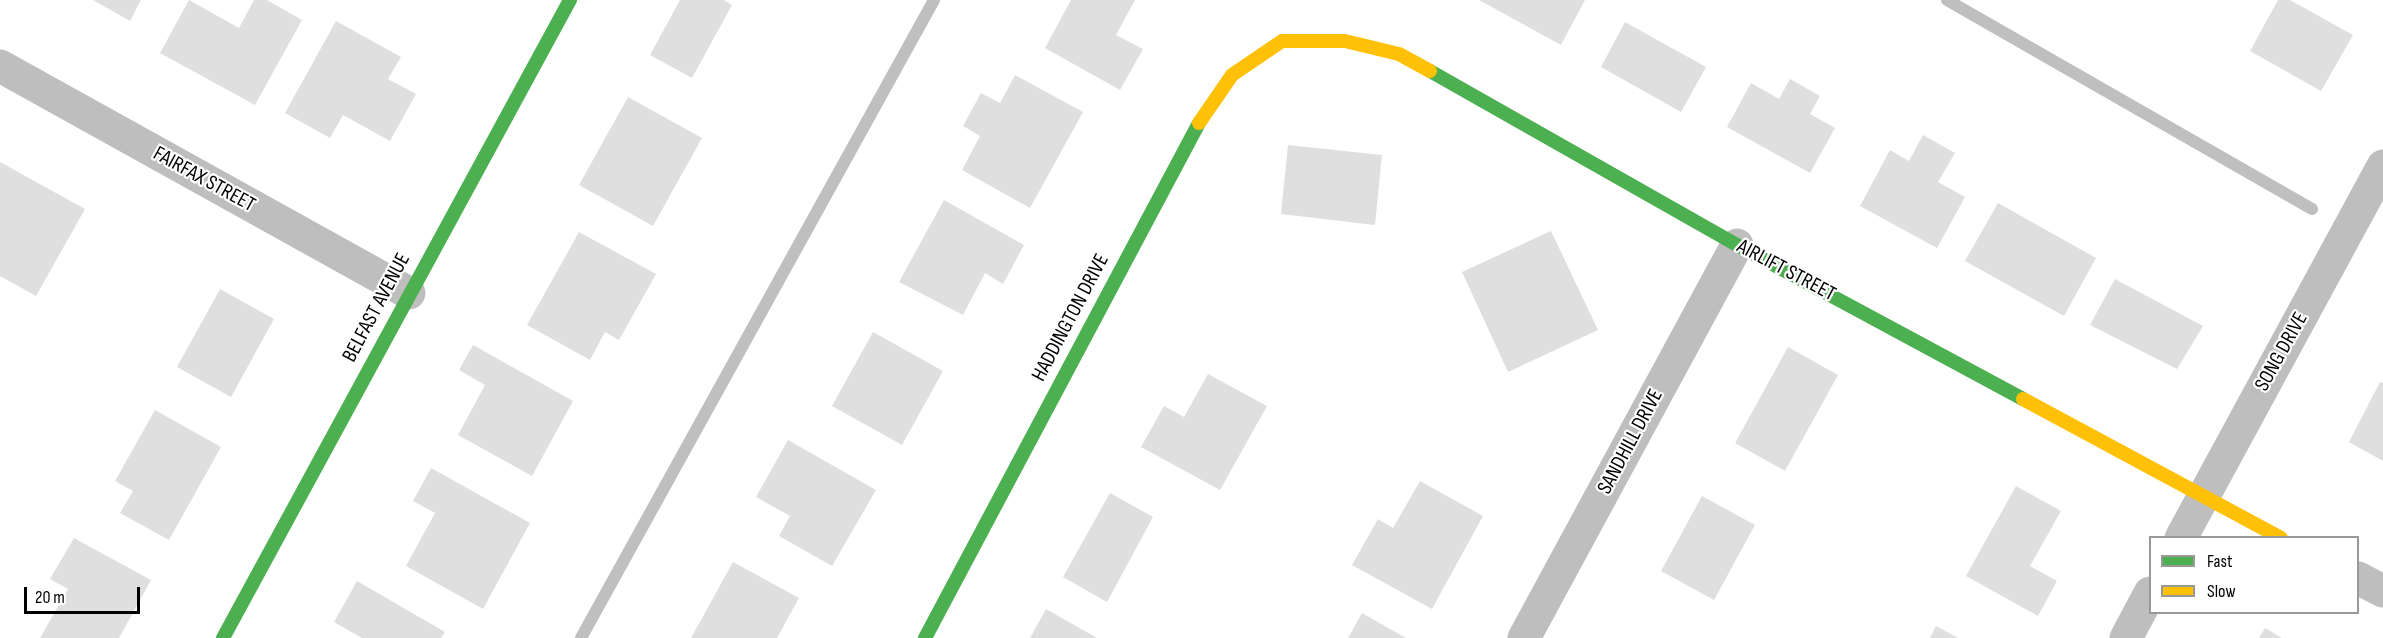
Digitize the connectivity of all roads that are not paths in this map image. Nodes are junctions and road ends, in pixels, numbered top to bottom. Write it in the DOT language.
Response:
graph roads {
  1 [pos="570,0"];
  2 [pos="1282,41"];
  3 [pos="0,66"];
  4 [pos="2383,166"];
  5 [pos="1737,245"];
  6 [pos="409,293"];
  7 [pos="2203,496"];
  8 [pos="2182,536"];
  9 [pos="2279,536"];
  10 [pos="2359,579"];
  11 [pos="2383,591"];
  12 [pos="2149,597"];
  13 [pos="223,638"];
  14 [pos="926,638"];
  15 [pos="1524,638"];
  16 [pos="2126,638"];
  1 -- 6 [label="street, BELFAST AVENUE"];
  2 -- 5 [label="street, AIRLIFT STREET"];
  2 -- 14 [label="street, HADDINGTON DRIVE"];
  3 -- 6 [label="street, FAIRFAX STREET"];
  4 -- 7 [label="street, SONG DRIVE"];
  5 -- 7 [label="street, AIRLIFT STREET"];
  5 -- 15 [label="street, SANDHILL DRIVE"];
  6 -- 13 [label="street, BELFAST AVENUE"];
  7 -- 8 [label="street, SONG DRIVE"];
  7 -- 9 [label="street, AIRLIFT STREET"];
  10 -- 11 [label="street"];
  12 -- 16 [label="street"];
}
